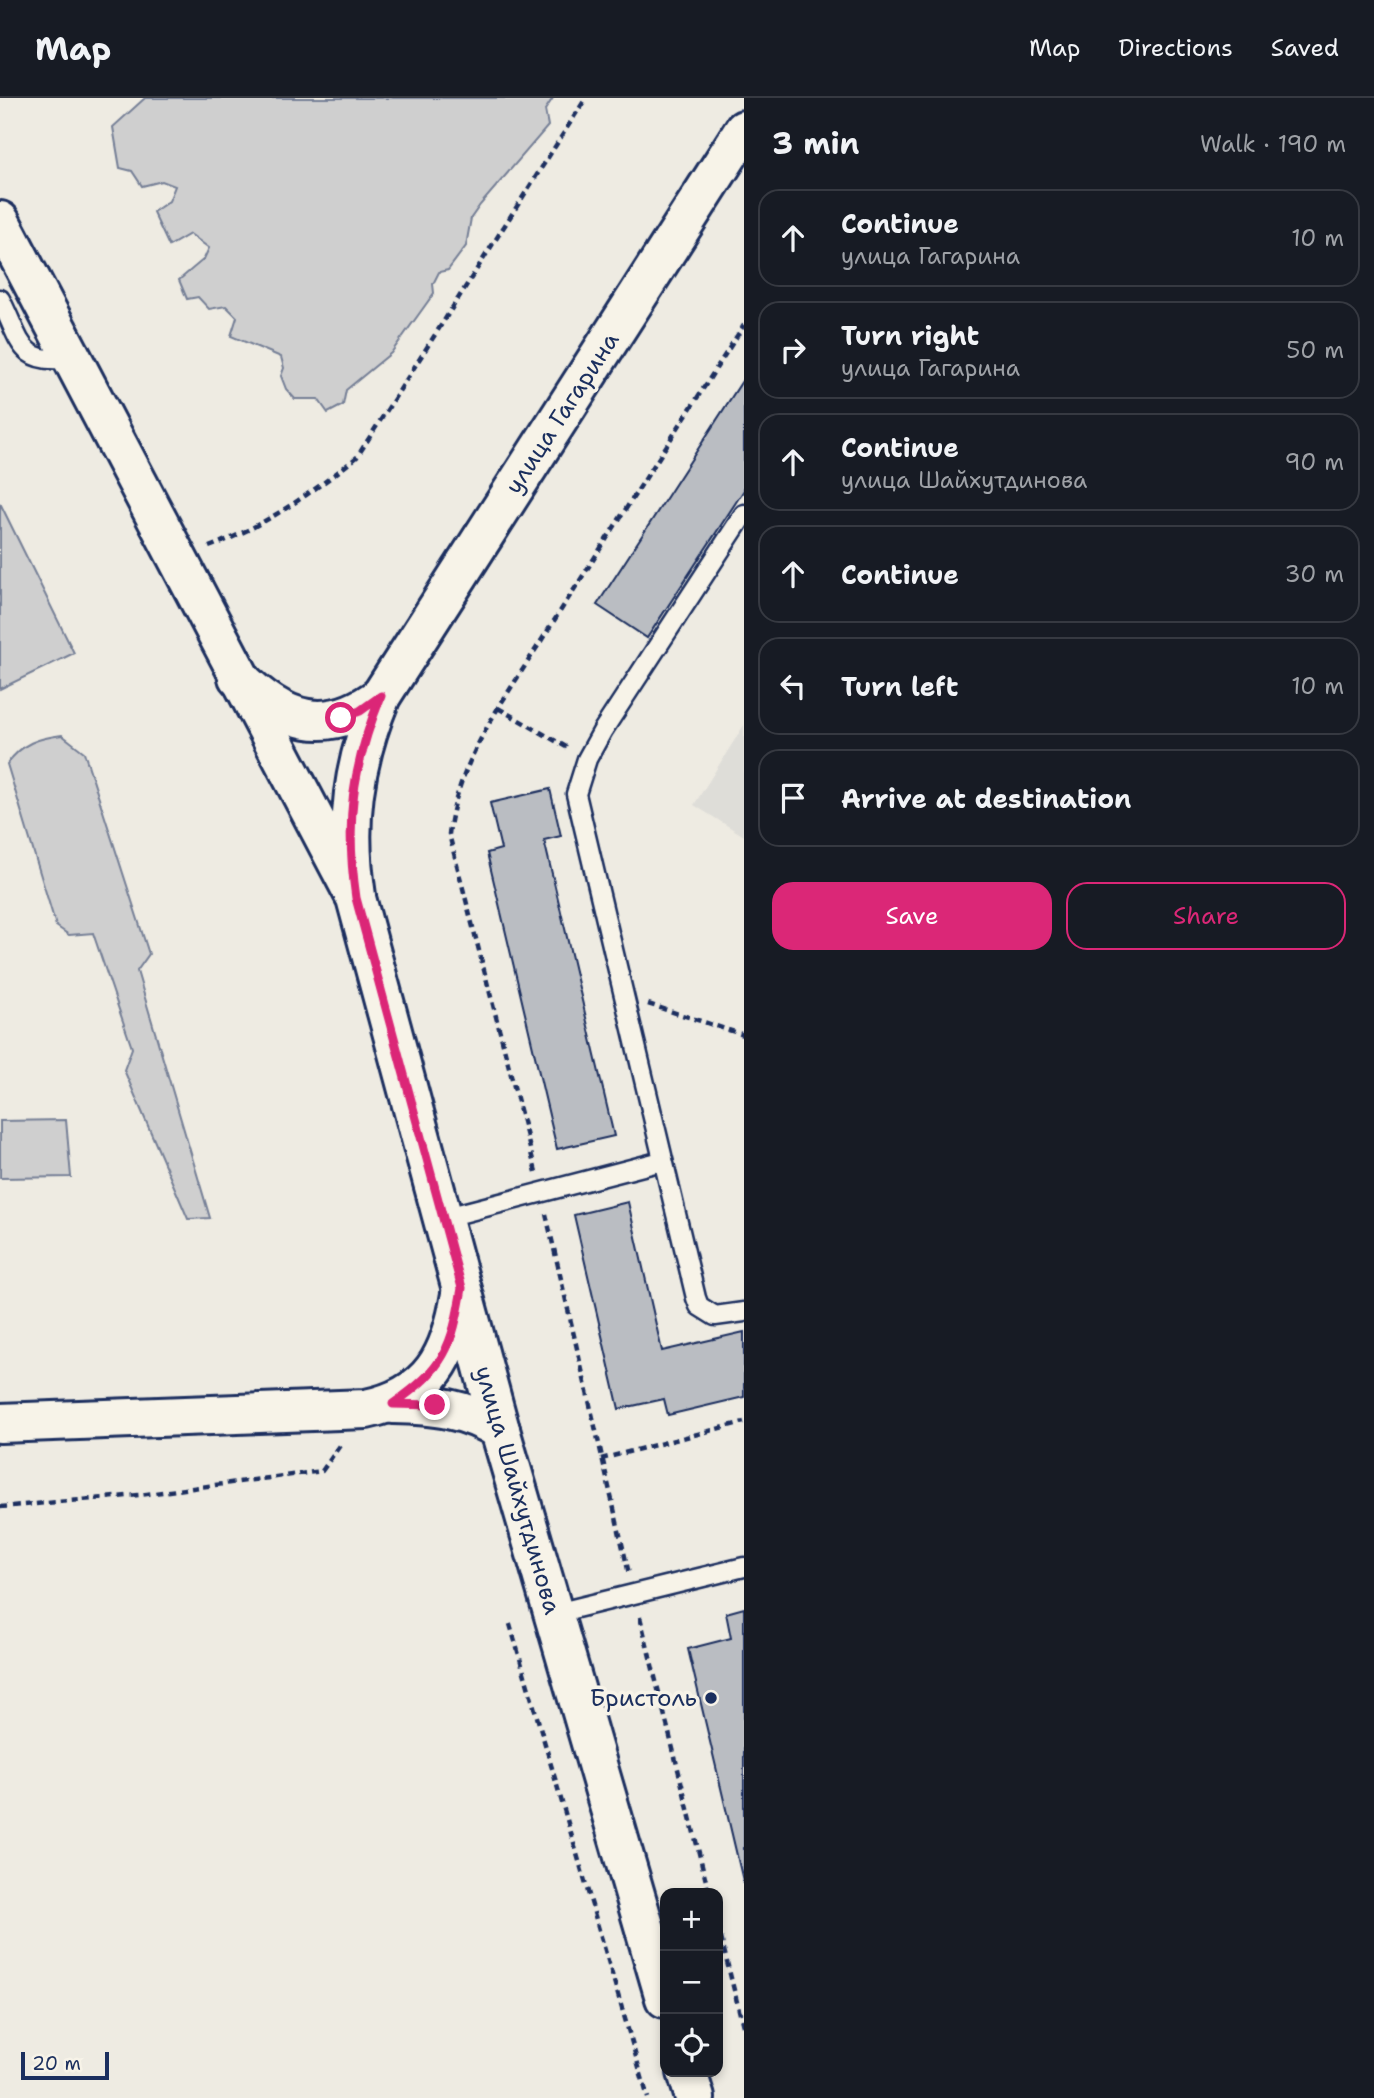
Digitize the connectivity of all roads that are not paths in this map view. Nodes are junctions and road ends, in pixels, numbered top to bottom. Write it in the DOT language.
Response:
graph roads {
  1 [pos="744,130"];
  2 [pos="0,221"];
  3 [pos="0,299"];
  4 [pos="70,358"];
  5 [pos="744,514"];
  6 [pos="239,677"];
  7 [pos="381,696"];
  8 [pos="356,898"];
  9 [pos="662,1161"];
  10 [pos="443,1218"];
  11 [pos="462,1288"];
  12 [pos="744,1312"];
  13 [pos="379,1406"];
  14 [pos="0,1423"];
  15 [pos="500,1430"];
  16 [pos="744,1567"];
  17 [pos="552,1614"];
  18 [pos="660,1981"];
  19 [pos="689,2077"];
  20 [pos="695,2098"];
  1 -- 7 [label="main road, улица Гагарина"];
  2 -- 4 [label="main road"];
  3 -- 4 [label="lane"];
  4 -- 6 [label="main road"];
  5 -- 9 [label="lane"];
  6 -- 7 [label="main road, улица Гагарина"];
  6 -- 8 [label="main road"];
  7 -- 8 [label="main road, улица Гагарина"];
  8 -- 10 [label="main road, улица Шайхутдинова"];
  9 -- 10 [label="lane"];
  9 -- 12 [label="lane"];
  10 -- 11 [label="main road, улица Шайхутдинова"];
  11 -- 13 [label="main road"];
  11 -- 15 [label="main road, улица Шайхутдинова"];
  13 -- 14 [label="main road"];
  13 -- 15 [label="main road"];
  15 -- 17 [label="main road, улица Шайхутдинова"];
  16 -- 17 [label="lane"];
  17 -- 18 [label="main road, улица Шайхутдинова"];
  19 -- 20 [label="main road"];
}
